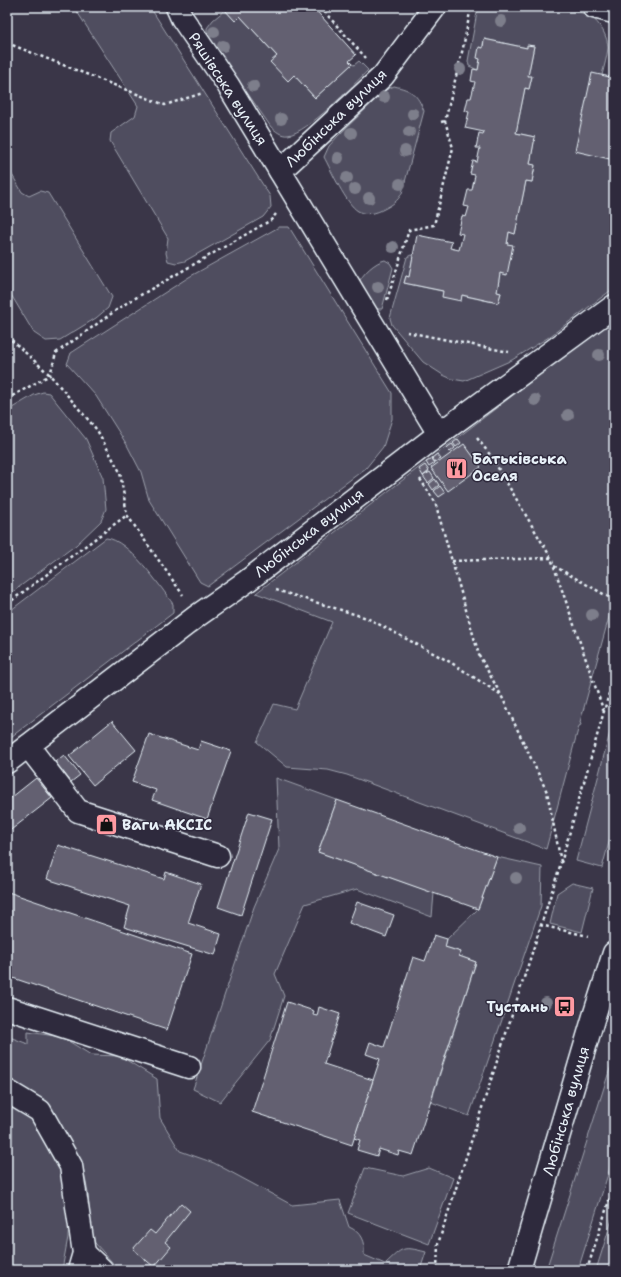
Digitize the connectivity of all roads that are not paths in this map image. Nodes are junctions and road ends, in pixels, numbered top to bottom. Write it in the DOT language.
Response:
graph roads {
  1 [pos="177,7"];
  2 [pos="435,7"];
  3 [pos="594,7"];
  4 [pos="614,12"];
  5 [pos="280,171"];
  6 [pos="614,306"];
  7 [pos="439,434"];
  8 [pos="28,746"];
  9 [pos="7,762"];
  10 [pos="218,856"];
  11 [pos="614,953"];
  12 [pos="7,1008"];
  13 [pos="189,1067"];
  14 [pos="7,1091"];
  15 [pos="81,1261"];
  16 [pos="102,1270"];
  17 [pos="519,1270"];
  1 -- 5 [label="main road, Ряшівська вулиця"];
  2 -- 5 [label="main road, Любінська вулиця"];
  3 -- 4 [label="main road"];
  5 -- 7 [label="main road, Ряшівська вулиця"];
  6 -- 7 [label="main road, Любінська вулиця"];
  7 -- 8 [label="main road, Любінська вулиця"];
  8 -- 9 [label="main road, Любінська вулиця"];
  8 -- 10 [label="main road"];
  11 -- 17 [label="main road, Любінська вулиця"];
  12 -- 13 [label="main road"];
  14 -- 15 [label="main road"];
  15 -- 16 [label="main road"];
}
